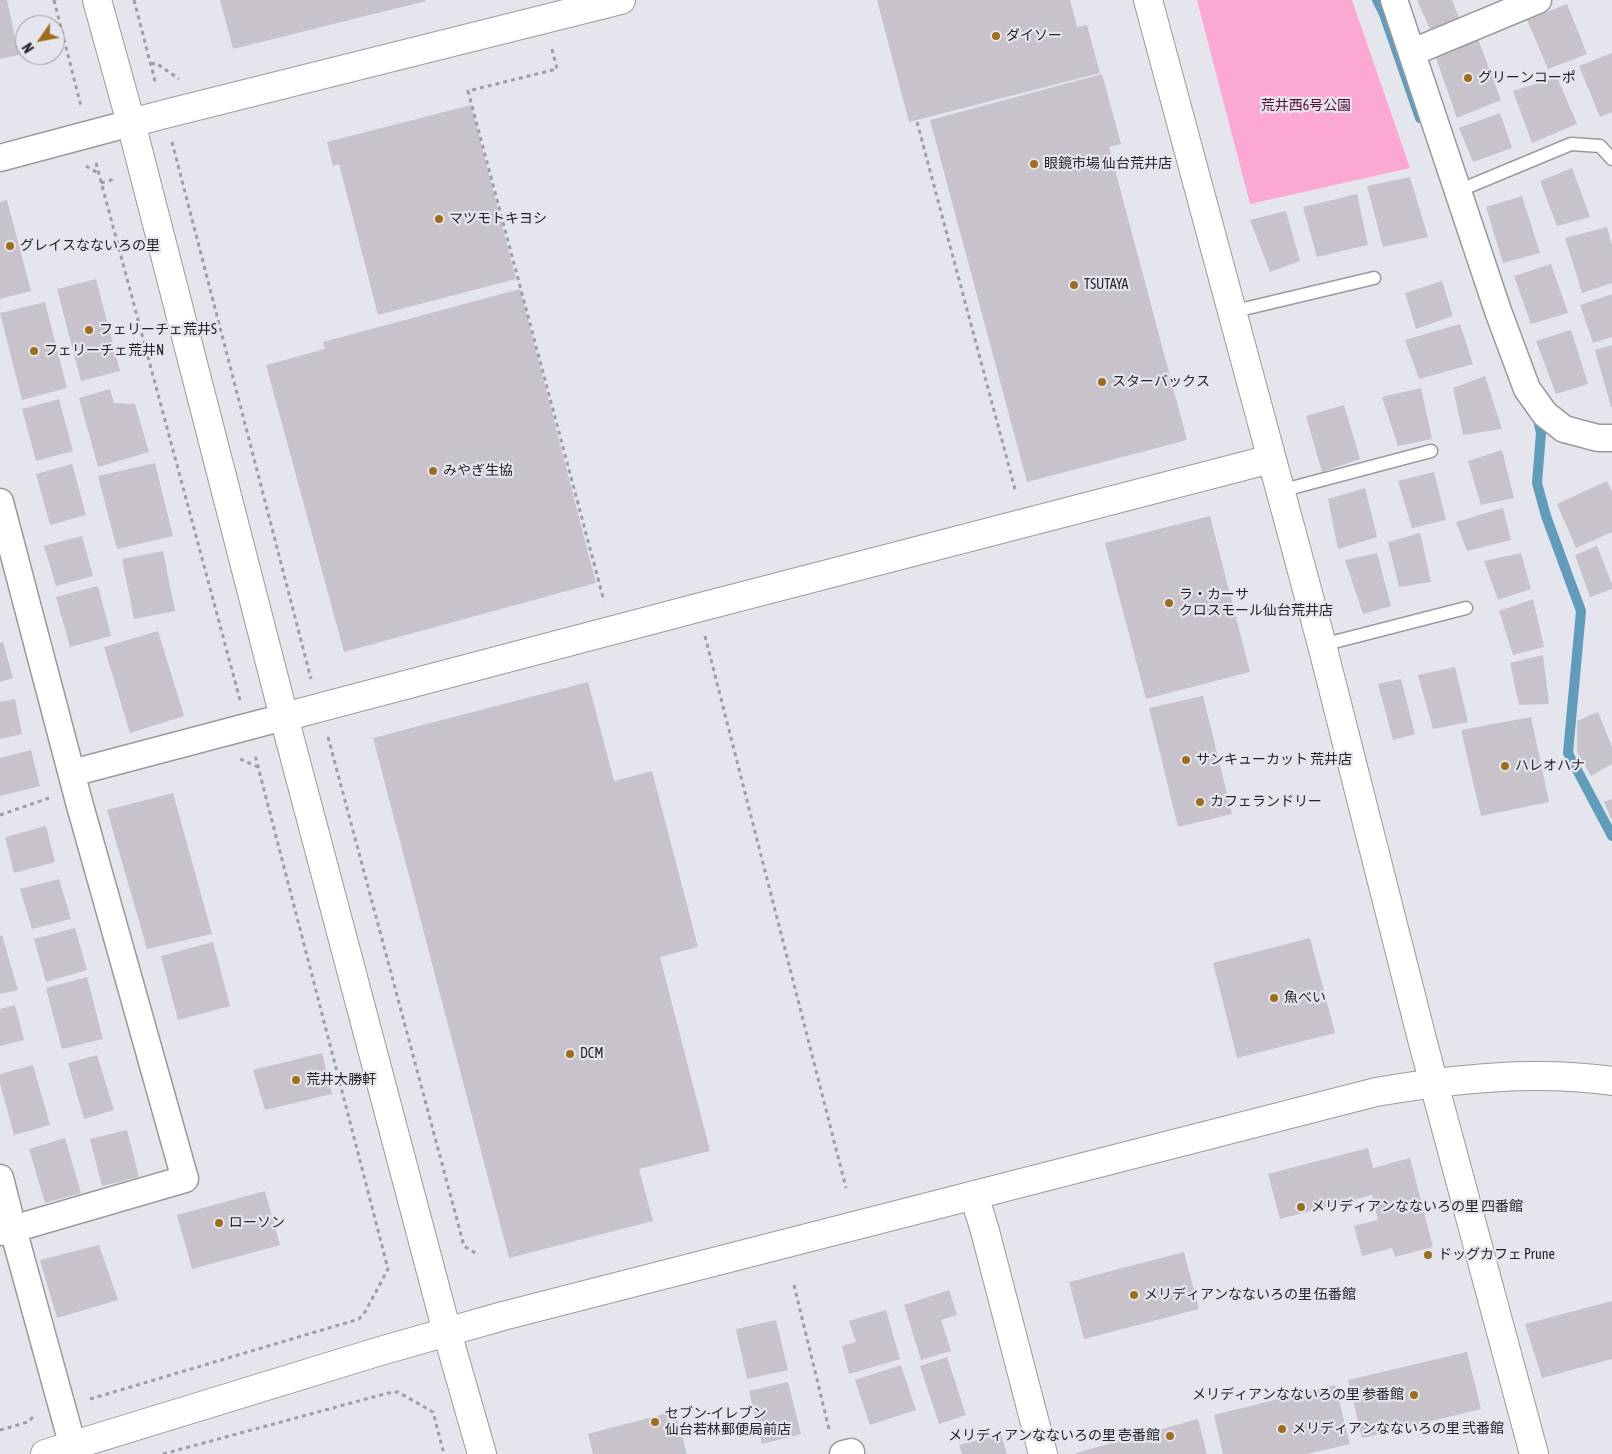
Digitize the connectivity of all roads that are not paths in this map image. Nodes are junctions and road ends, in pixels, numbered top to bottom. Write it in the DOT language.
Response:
graph roads {
  1 [pos="97,0"];
  2 [pos="621,0"];
  3 [pos="1148,0"];
  4 [pos="1394,0"];
  5 [pos="1538,0"];
  6 [pos="1413,52"];
  7 [pos="131,123"];
  8 [pos="0,158"];
  9 [pos="1612,159"];
  10 [pos="1458,191"];
  11 [pos="1374,278"];
  12 [pos="1231,312"];
  13 [pos="1612,438"];
  14 [pos="1431,451"];
  15 [pos="1271,459"];
  16 [pos="1280,491"];
  17 [pos="0,502"];
  18 [pos="1466,608"];
  19 [pos="1322,645"];
  20 [pos="284,717"];
  21 [pos="74,781"];
  22 [pos="1612,1081"];
  23 [pos="1434,1082"];
  24 [pos="0,1178"];
  25 [pos="974,1194"];
  26 [pos="7,1231"];
  27 [pos="447,1332"];
  28 [pos="836,1445"];
  29 [pos="74,1450"];
  30 [pos="45,1454"];
  31 [pos="482,1454"];
  32 [pos="851,1454"];
  33 [pos="1043,1454"];
  34 [pos="1534,1454"];
  1 -- 7 [label="street"];
  2 -- 7 [label="street"];
  3 -- 12 [label="street"];
  4 -- 6 [label="street"];
  5 -- 6 [label="street"];
  6 -- 10 [label="street"];
  7 -- 8 [label="street"];
  7 -- 20 [label="street"];
  9 -- 10 [label="lane"];
  10 -- 13 [label="street"];
  11 -- 12 [label="lane"];
  12 -- 15 [label="street"];
  14 -- 16 [label="lane"];
  15 -- 16 [label="street"];
  15 -- 20 [label="street"];
  16 -- 19 [label="street"];
  17 -- 21 [label="street"];
  18 -- 19 [label="lane"];
  19 -- 23 [label="street"];
  20 -- 21 [label="street"];
  20 -- 27 [label="street"];
  21 -- 26 [label="street"];
  22 -- 23 [label="street"];
  23 -- 25 [label="street"];
  23 -- 34 [label="street"];
  24 -- 26 [label="street"];
  25 -- 27 [label="street"];
  25 -- 33 [label="street"];
  26 -- 29 [label="street"];
  27 -- 29 [label="street"];
  27 -- 31 [label="street"];
  28 -- 32 [label="street"];
  29 -- 30 [label="street"];
}
